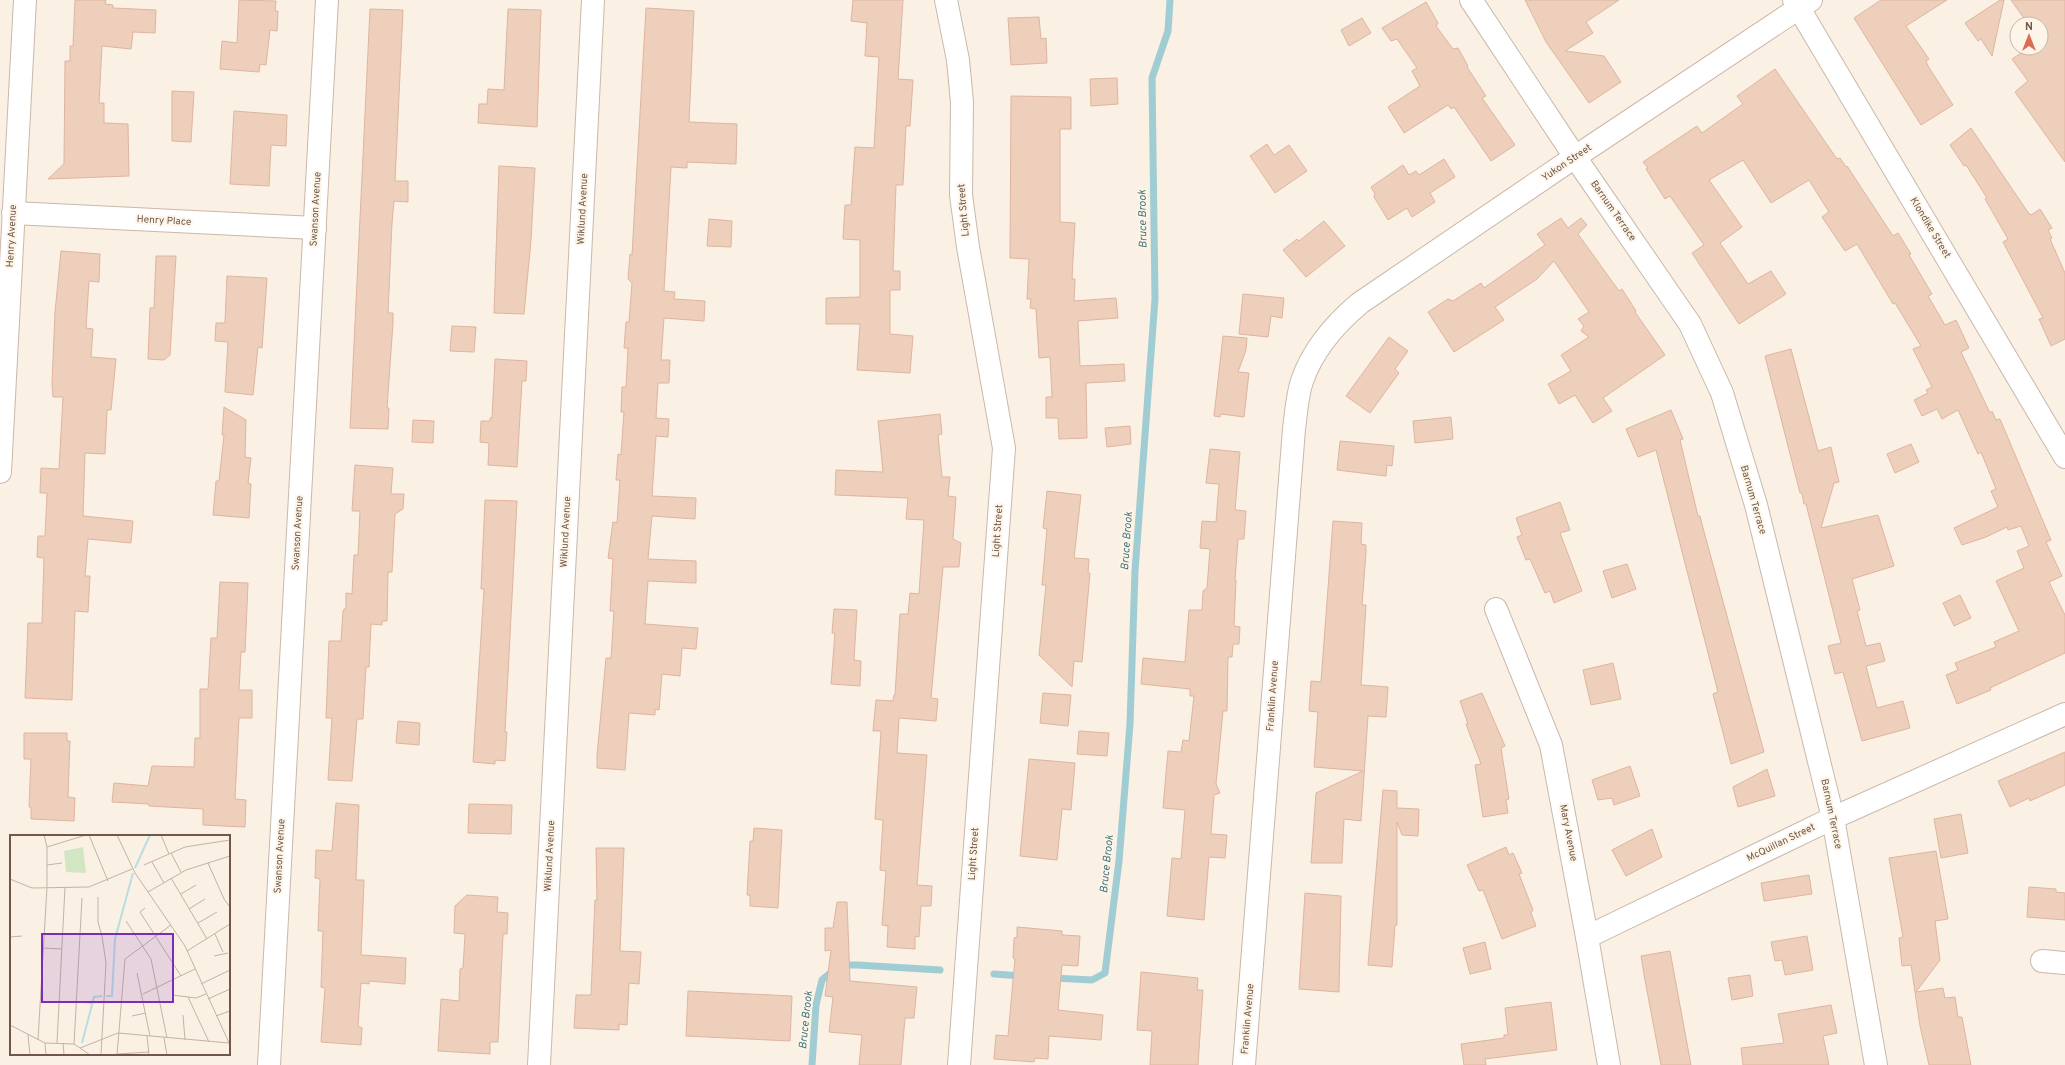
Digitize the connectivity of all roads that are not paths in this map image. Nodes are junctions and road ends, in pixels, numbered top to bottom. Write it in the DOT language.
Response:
graph roads {
  1 [pos="25,0"];
  2 [pos="327,0"];
  3 [pos="593,0"];
  4 [pos="946,0"];
  5 [pos="1471,0"];
  6 [pos="1802,3"];
  7 [pos="1575,157"];
  8 [pos="13,213"];
  9 [pos="315,228"];
  10 [pos="1329,334"];
  11 [pos="2065,457"];
  12 [pos="0,472"];
  13 [pos="1496,609"];
  14 [pos="2065,714"];
  15 [pos="1833,818"];
  16 [pos="1587,937"];
  17 [pos="2042,961"];
  18 [pos="2065,963"];
  19 [pos="269,1065"];
  20 [pos="539,1065"];
  21 [pos="959,1065"];
  22 [pos="1244,1065"];
  23 [pos="1609,1065"];
  24 [pos="1876,1065"];
  1 -- 8 [label="street, Henry Avenue"];
  2 -- 9 [label="street, Swanson Avenue"];
  3 -- 20 [label="street, Wiklund Avenue"];
  4 -- 21 [label="street, Light Street"];
  5 -- 7 [label="street, Barnum Terrace"];
  6 -- 7 [label="street, Yukon Street"];
  6 -- 11 [label="street, Klondike Street"];
  7 -- 10 [label="street, Yukon Street"];
  7 -- 15 [label="street, Barnum Terrace"];
  8 -- 9 [label="street, Henry Place"];
  8 -- 12 [label="street, Henry Avenue"];
  9 -- 19 [label="street, Swanson Avenue"];
  10 -- 22 [label="street, Franklin Avenue"];
  13 -- 16 [label="street, Mary Avenue"];
  14 -- 15 [label="street, McQuillan Street"];
  15 -- 16 [label="street, McQuillan Street"];
  15 -- 24 [label="street, Barnum Terrace"];
  16 -- 23 [label="street, Mary Avenue"];
  17 -- 18 [label="street"];
}
